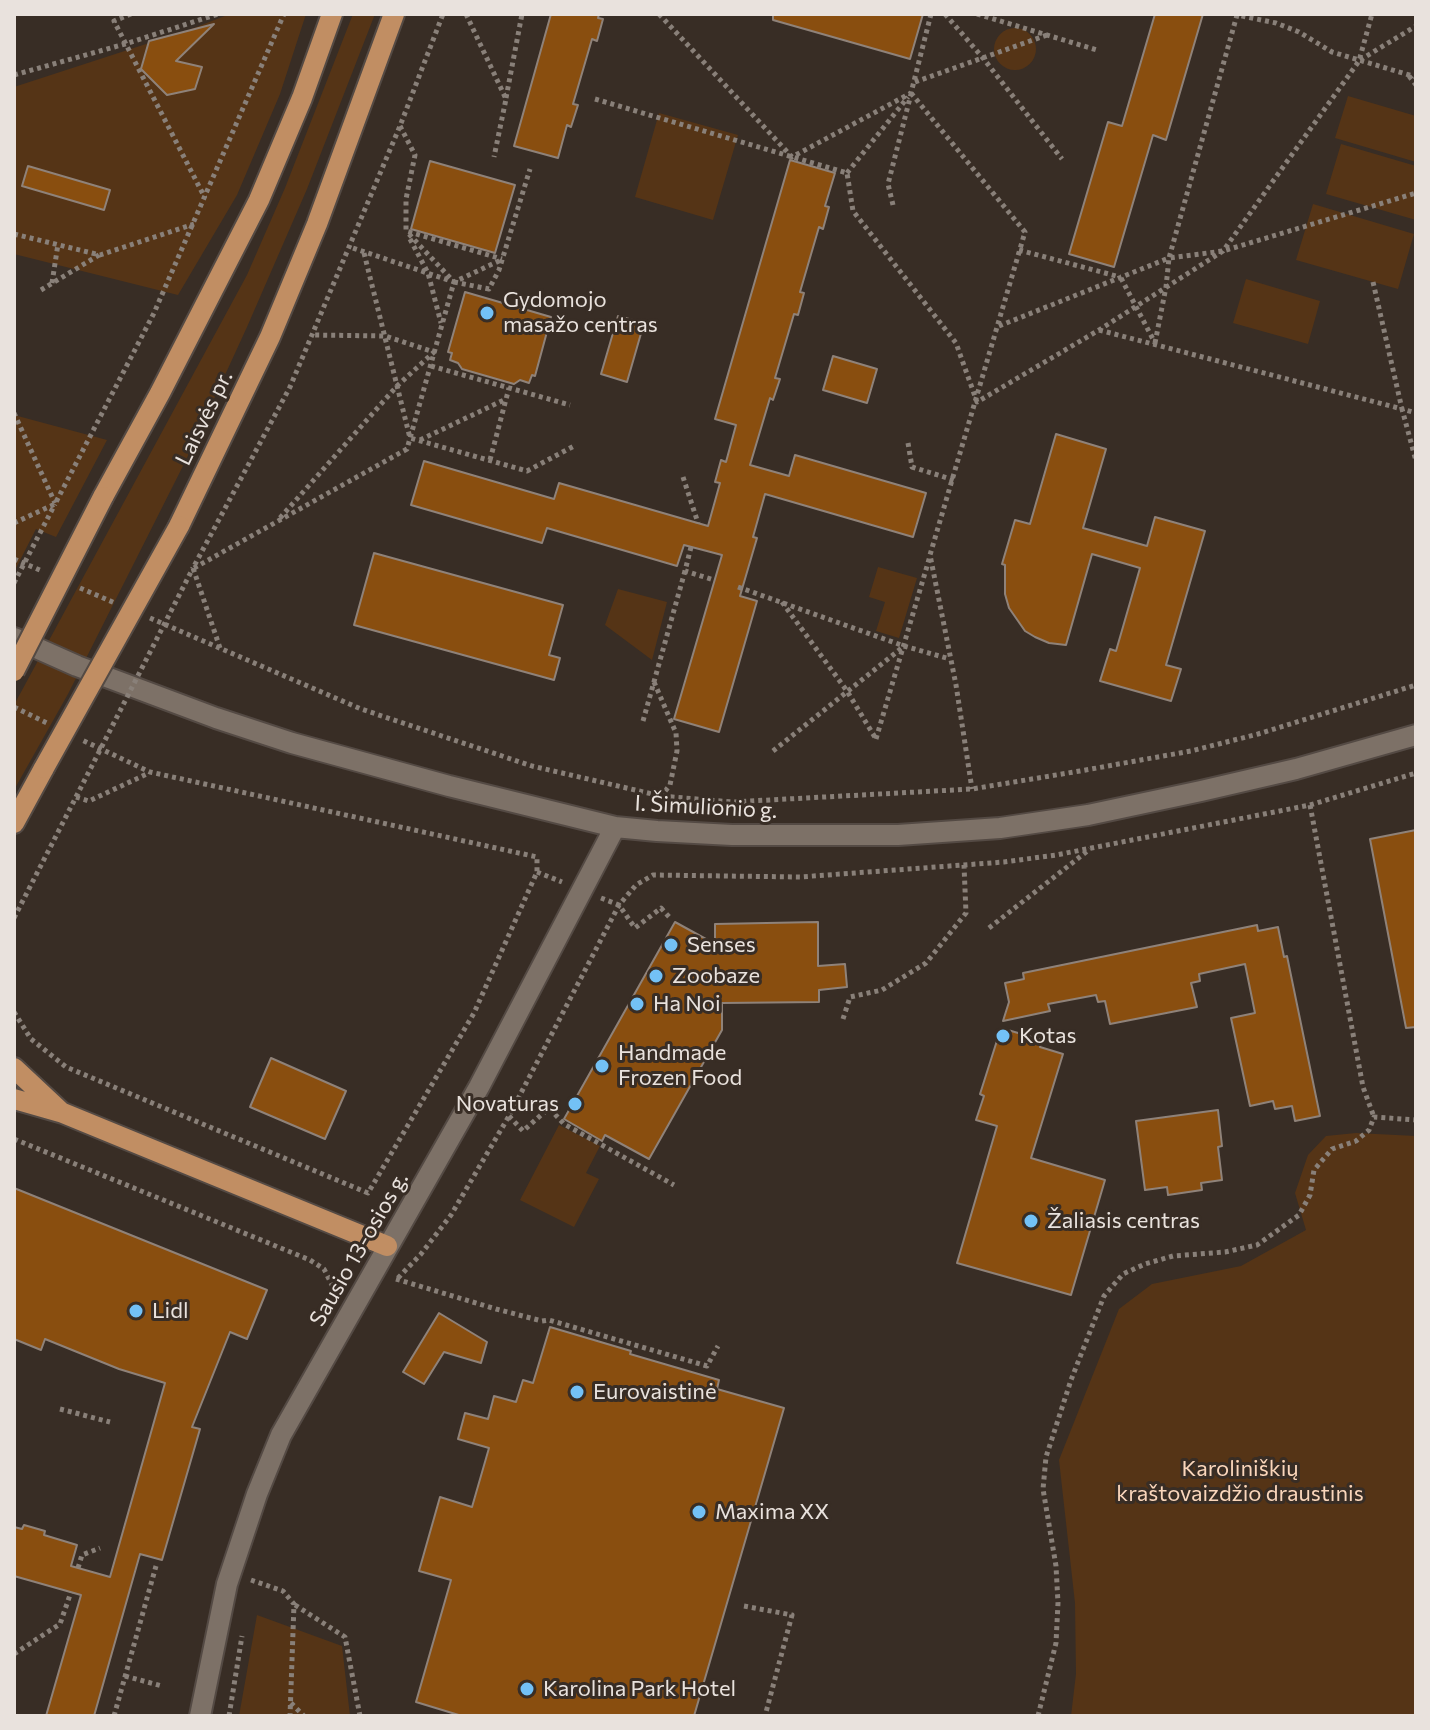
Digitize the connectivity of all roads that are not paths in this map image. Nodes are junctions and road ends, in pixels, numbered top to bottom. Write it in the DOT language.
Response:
graph roads {
  1 [pos="332,14"];
  2 [pos="394,14"];
  3 [pos="14,638"];
  4 [pos="14,671"];
  5 [pos="1416,735"];
  6 [pos="14,823"];
  7 [pos="615,827"];
  8 [pos="14,1068"];
  9 [pos="14,1099"];
  10 [pos="63,1113"];
  11 [pos="387,1246"];
  12 [pos="200,1716"];
  1 -- 4 [label="main road, bridge"];
  2 -- 6 [label="main road, Laisvės pr., bridge"];
  3 -- 7 [label="street, I. Šimulionio g."];
  5 -- 7 [label="street, I. Šimulionio g."];
  7 -- 11 [label="street, Sausio 13-osios g."];
  8 -- 10 [label="main road"];
  9 -- 10 [label="main road"];
  10 -- 11 [label="main road"];
  11 -- 12 [label="street, Sausio 13-osios g."];
}
